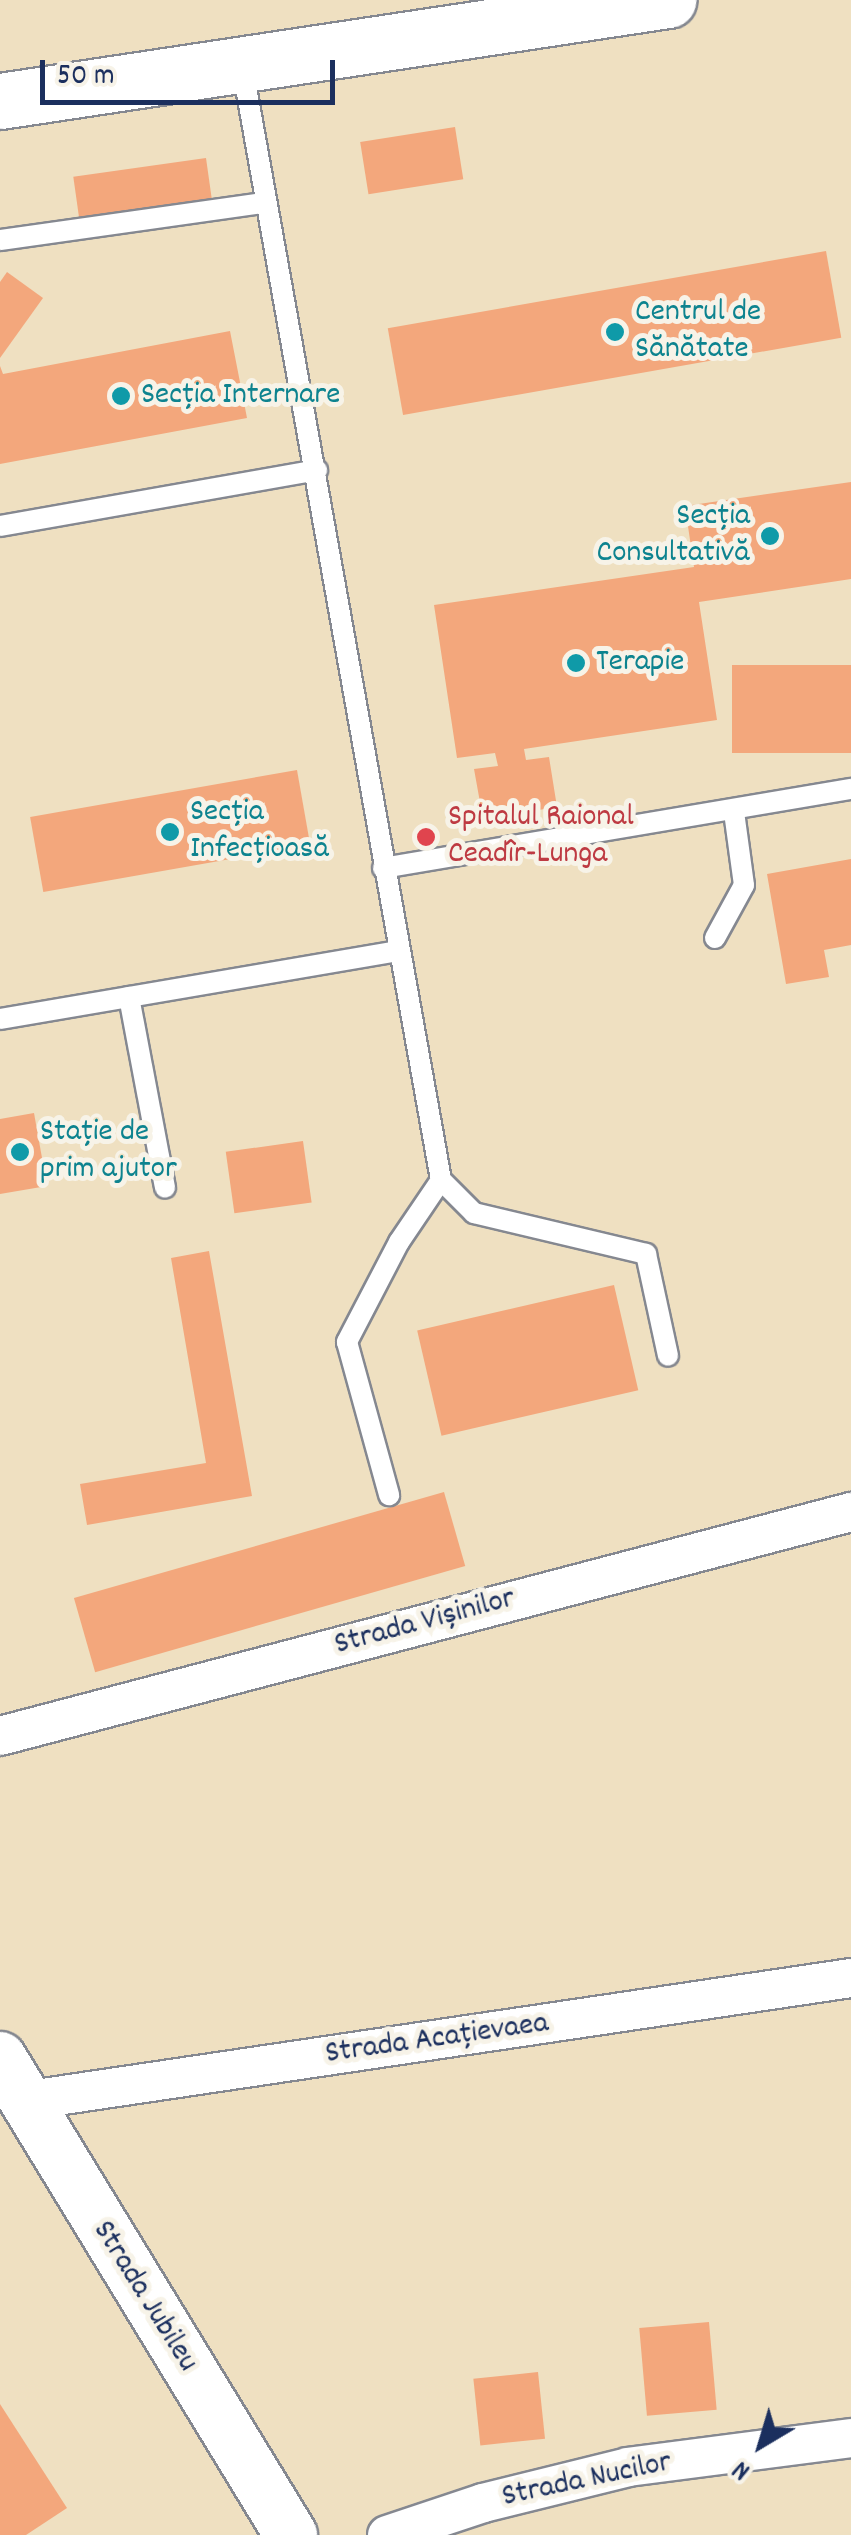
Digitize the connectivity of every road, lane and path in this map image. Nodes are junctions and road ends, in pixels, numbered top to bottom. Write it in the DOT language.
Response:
graph roads {
  1 [pos="668,0"];
  2 [pos="242,63"];
  3 [pos="0,101"];
  4 [pos="264,203"];
  5 [pos="0,240"];
  6 [pos="317,470"];
  7 [pos="0,526"];
  8 [pos="851,789"];
  9 [pos="734,812"];
  10 [pos="382,868"];
  11 [pos="715,938"];
  12 [pos="398,951"];
  13 [pos="129,997"];
  14 [pos="0,1019"];
  15 [pos="441,1180"];
  16 [pos="165,1188"];
  17 [pos="668,1356"];
  18 [pos="390,1495"];
  19 [pos="851,1512"];
  20 [pos="0,1736"];
  21 [pos="851,1978"];
  22 [pos="12,2080"];
  23 [pos="851,2438"];
  24 [pos="290,2535"];
  25 [pos="387,2535"];
  1 -- 2 [label="main road"];
  2 -- 3 [label="main road"];
  2 -- 4 [label="lane"];
  4 -- 5 [label="lane"];
  4 -- 6 [label="lane"];
  6 -- 7 [label="lane"];
  6 -- 10 [label="lane"];
  8 -- 9 [label="lane"];
  9 -- 10 [label="lane"];
  9 -- 11 [label="lane"];
  10 -- 12 [label="lane"];
  12 -- 13 [label="lane"];
  12 -- 15 [label="lane"];
  13 -- 14 [label="lane"];
  13 -- 16 [label="lane"];
  15 -- 17 [label="lane"];
  15 -- 18 [label="lane"];
  19 -- 20 [label="street, Strada Vișinilor"];
  21 -- 22 [label="street, Strada Acațievaea"];
  22 -- 24 [label="main road, Strada Jubileu"];
  23 -- 25 [label="street, Strada Nucilor"];
}
